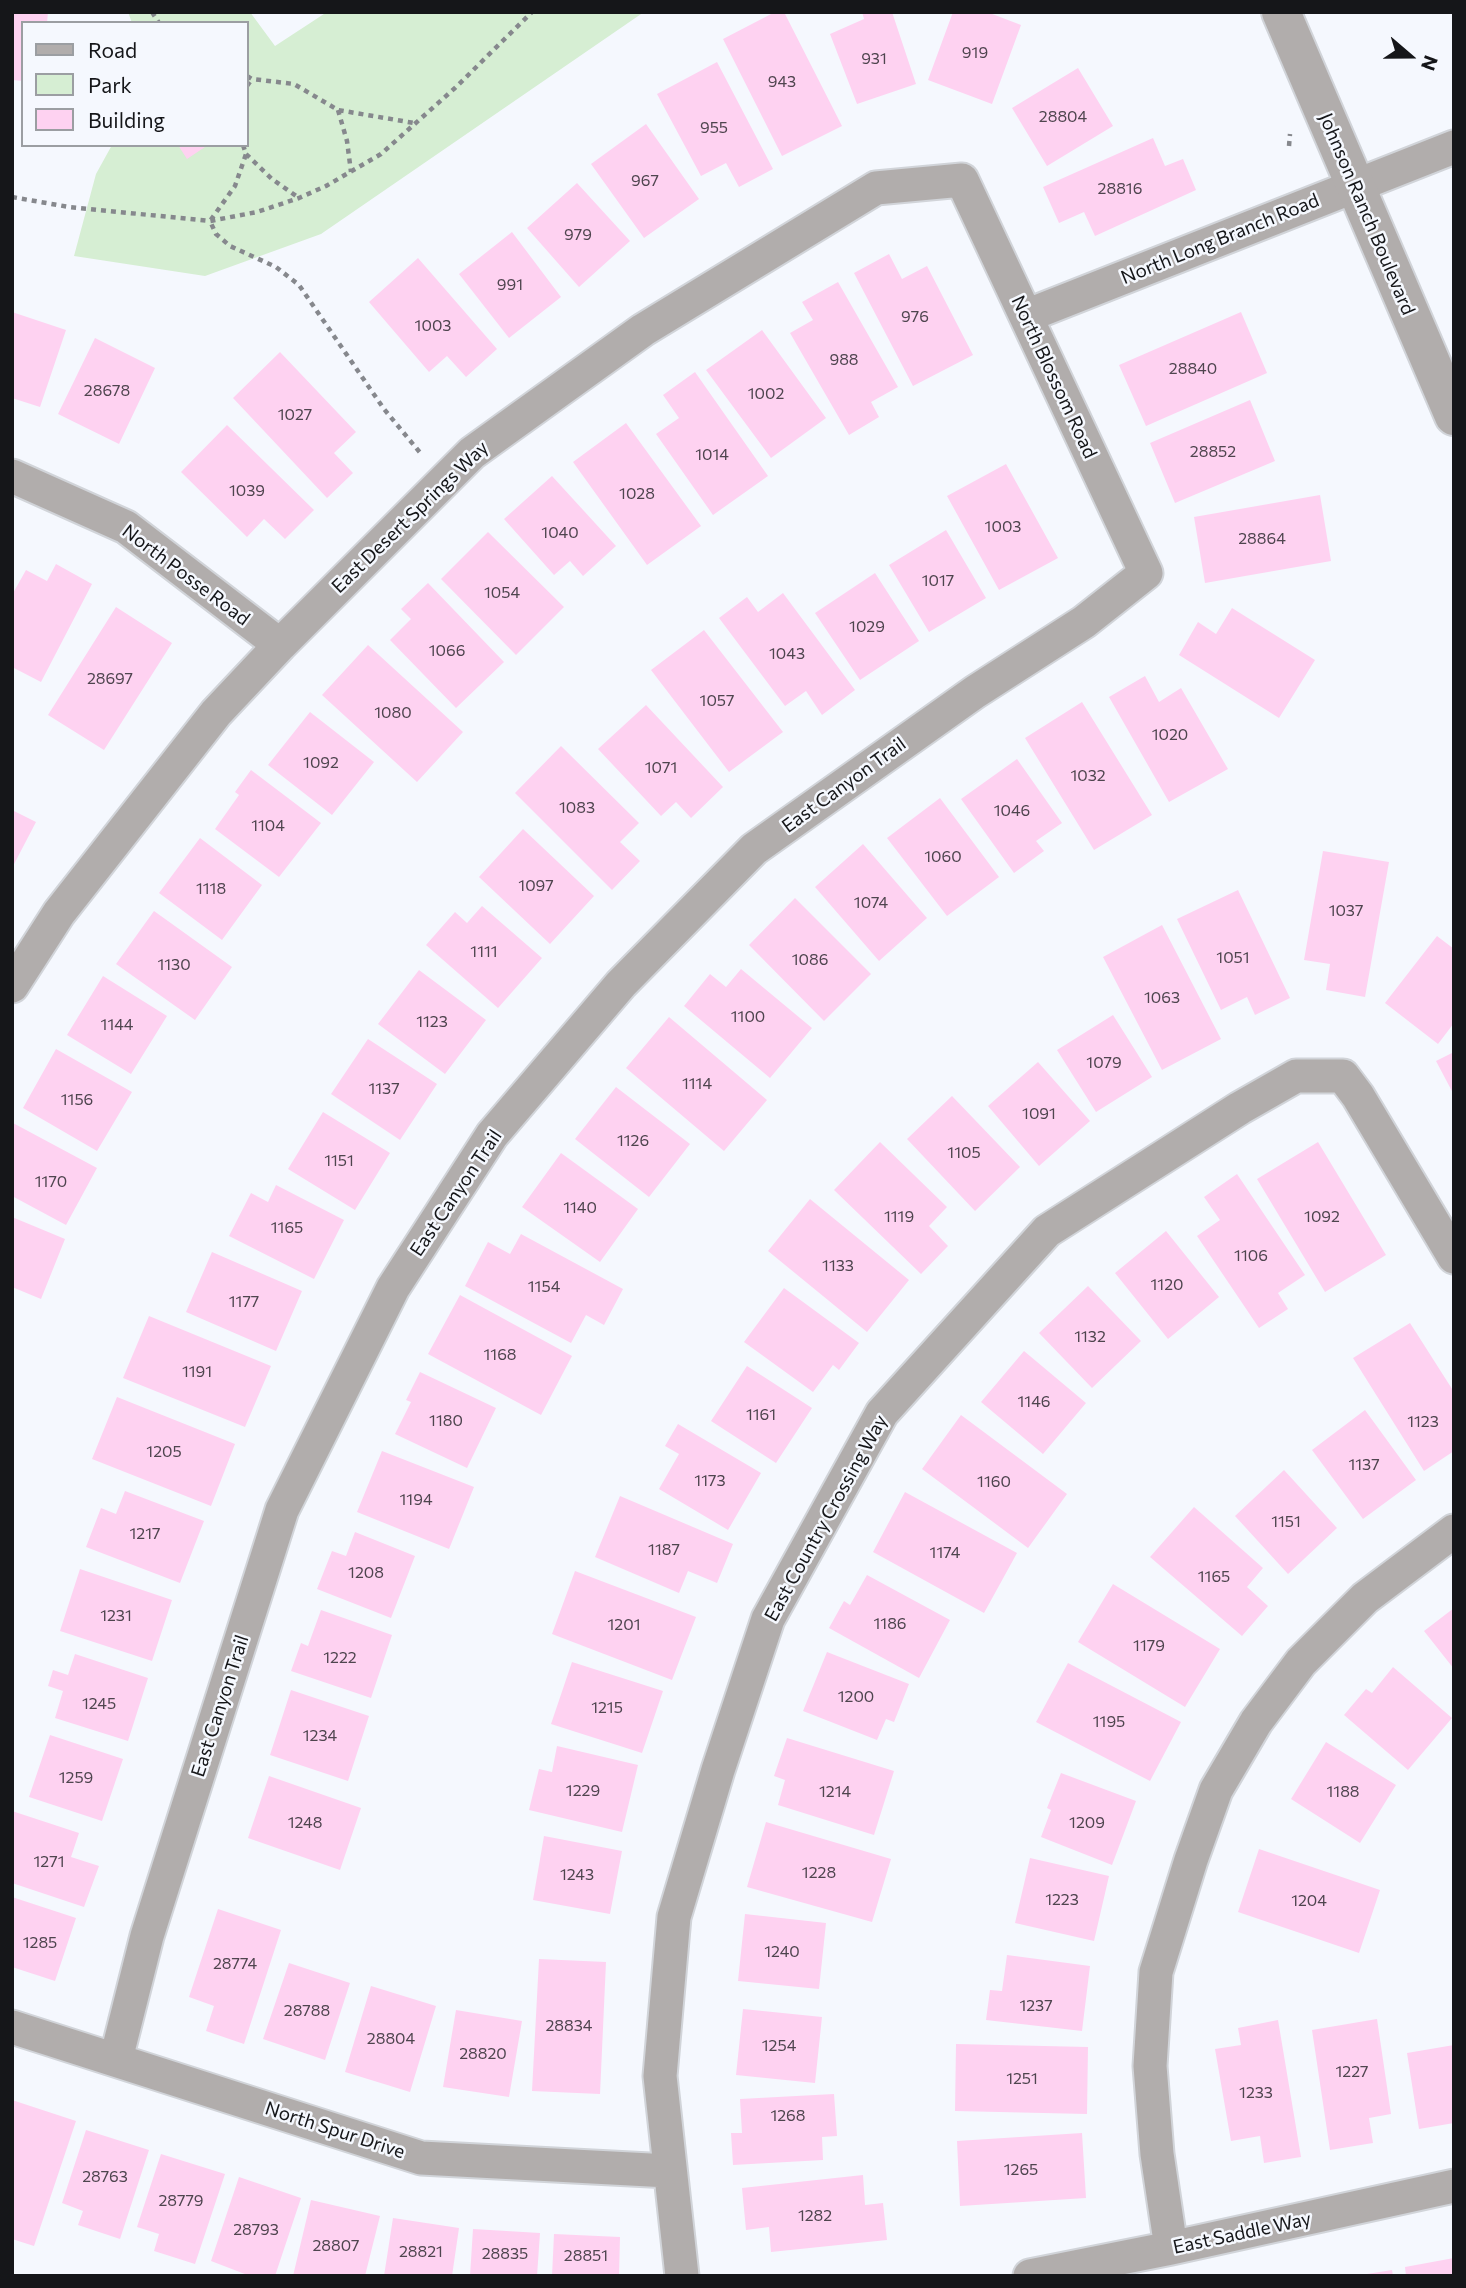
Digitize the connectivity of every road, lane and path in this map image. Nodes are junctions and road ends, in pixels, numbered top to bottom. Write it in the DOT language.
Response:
graph roads {
  1 [pos="532,12"];
  2 [pos="1281,12"];
  3 [pos="249,77"];
  4 [pos="338,110"];
  5 [pos="414,124"];
  6 [pos="1454,146"];
  7 [pos="244,147"];
  8 [pos="246,154"];
  9 [pos="351,172"];
  10 [pos="962,180"];
  11 [pos="1354,186"];
  12 [pos="12,197"];
  13 [pos="299,198"];
  14 [pos="210,221"];
  15 [pos="1026,316"];
  16 [pos="1454,416"];
  17 [pos="12,475"];
  18 [pos="445,481"];
  19 [pos="1146,573"];
  20 [pos="280,645"];
  21 [pos="12,986"];
  22 [pos="1454,1257"];
  23 [pos="1454,1531"];
  24 [pos="12,2027"];
  25 [pos="116,2059"];
  26 [pos="669,2171"];
  27 [pos="1454,2186"];
  28 [pos="1171,2248"];
  29 [pos="682,2276"];
  30 [pos="1030,2276"];
  1 -- 5 [label="path"];
  2 -- 11 [label="street, Johnson Ranch Boulevard"];
  3 -- 4 [label="path"];
  4 -- 5 [label="path"];
  4 -- 9 [label="path"];
  5 -- 9 [label="path"];
  6 -- 11 [label="street, North Long Branch Road"];
  7 -- 8 [label="path"];
  8 -- 13 [label="path"];
  8 -- 14 [label="path"];
  9 -- 13 [label="path"];
  10 -- 15 [label="street, North Blossom Road"];
  10 -- 18 [label="street, East Desert Springs Way"];
  11 -- 15 [label="street, North Long Branch Road"];
  11 -- 16 [label="street, Johnson Ranch Boulevard"];
  12 -- 14 [label="path"];
  13 -- 14 [label="path"];
  14 -- 18 [label="path"];
  15 -- 19 [label="street, North Blossom Road"];
  17 -- 20 [label="street, North Posse Road"];
  18 -- 20 [label="street, East Desert Springs Way"];
  19 -- 25 [label="street, East Canyon Trail"];
  20 -- 21 [label="street, East Desert Springs Way"];
  22 -- 26 [label="street, East Country Crossing Way"];
  23 -- 28 [label="street"];
  24 -- 25 [label="street, North Spur Drive"];
  25 -- 26 [label="street, North Spur Drive"];
  26 -- 29 [label="street, East Country Crossing Way"];
  27 -- 28 [label="street, East Saddle Way"];
  28 -- 30 [label="street, East Saddle Way"];
}
